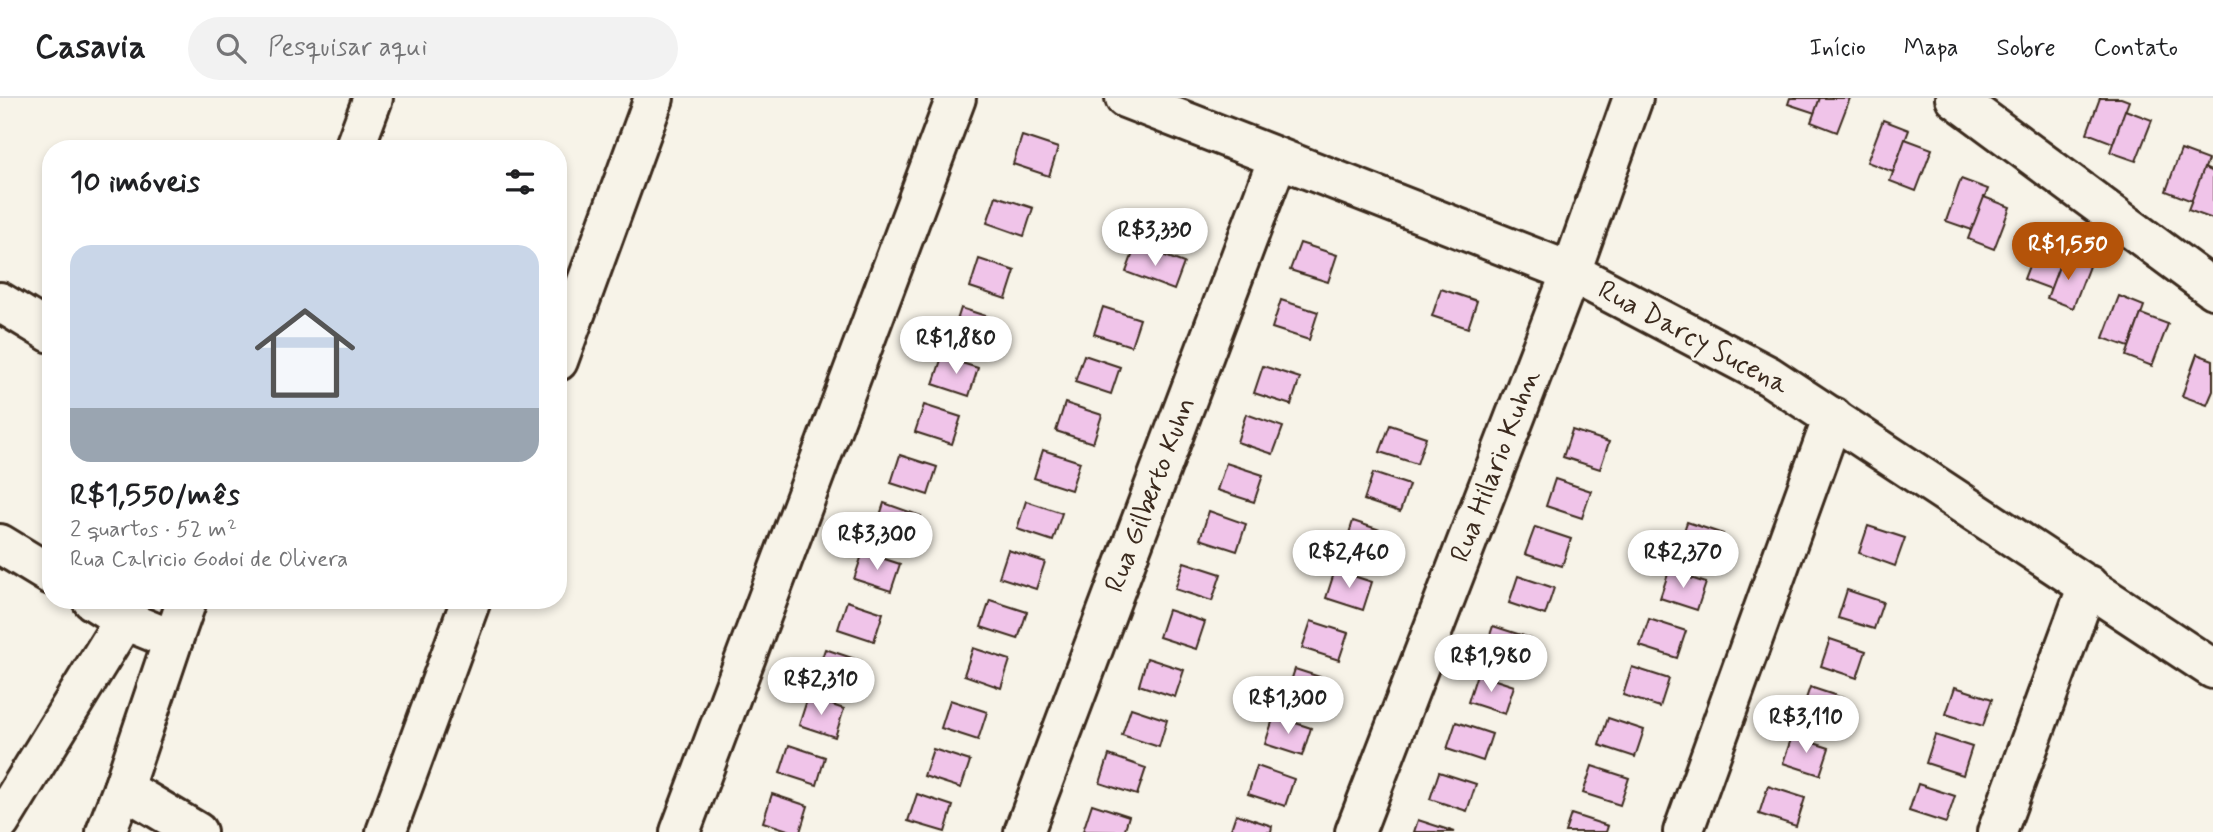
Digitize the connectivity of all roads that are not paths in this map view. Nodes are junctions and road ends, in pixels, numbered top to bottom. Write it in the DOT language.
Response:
graph roads {
  1 [pos="373,98"];
  2 [pos="654,98"];
  3 [pos="956,98"];
  4 [pos="1125,98"];
  5 [pos="1633,98"];
  6 [pos="1955,98"];
  7 [pos="357,140"];
  8 [pos="1278,158"];
  9 [pos="1571,272"];
  10 [pos="2213,289"];
  11 [pos="0,302"];
  12 [pos="42,328"];
  13 [pos="567,335"];
  14 [pos="1833,417"];
  15 [pos="0,544"];
  16 [pos="42,570"];
  17 [pos="2088,586"];
  18 [pos="106,609"];
  19 [pos="184,609"];
  20 [pos="468,609"];
  21 [pos="124,620"];
  22 [pos="173,640"];
  23 [pos="2213,669"];
  24 [pos="123,788"];
  25 [pos="0,822"];
  26 [pos="106,832"];
  27 [pos="197,832"];
  28 [pos="386,832"];
  29 [pos="680,832"];
  30 [pos="1024,832"];
  31 [pos="1355,832"];
  32 [pos="1683,832"];
  33 [pos="1997,832"];
  1 -- 7 [label="street"];
  2 -- 13 [label="street"];
  3 -- 29 [label="street"];
  4 -- 8 [label="street, Rua Darcy Sucena"];
  5 -- 9 [label="street, Rua Hilario Kuhn"];
  6 -- 10 [label="street"];
  8 -- 9 [label="street, Rua Darcy Sucena"];
  8 -- 30 [label="street, Rua Gilberto Kuhn"];
  9 -- 14 [label="street, Rua Darcy Sucena"];
  9 -- 31 [label="street, Rua Hilario Kuhn"];
  11 -- 12 [label="street"];
  14 -- 17 [label="street, Rua Darcy Sucena"];
  14 -- 32 [label="street"];
  15 -- 16 [label="street"];
  17 -- 23 [label="street, Rua Darcy Sucena"];
  17 -- 33 [label="street"];
  18 -- 21 [label="street"];
  19 -- 22 [label="street"];
  20 -- 28 [label="street"];
  21 -- 22 [label="street"];
  21 -- 25 [label="street"];
  22 -- 24 [label="street"];
  24 -- 26 [label="street"];
  24 -- 27 [label="street"];
}
